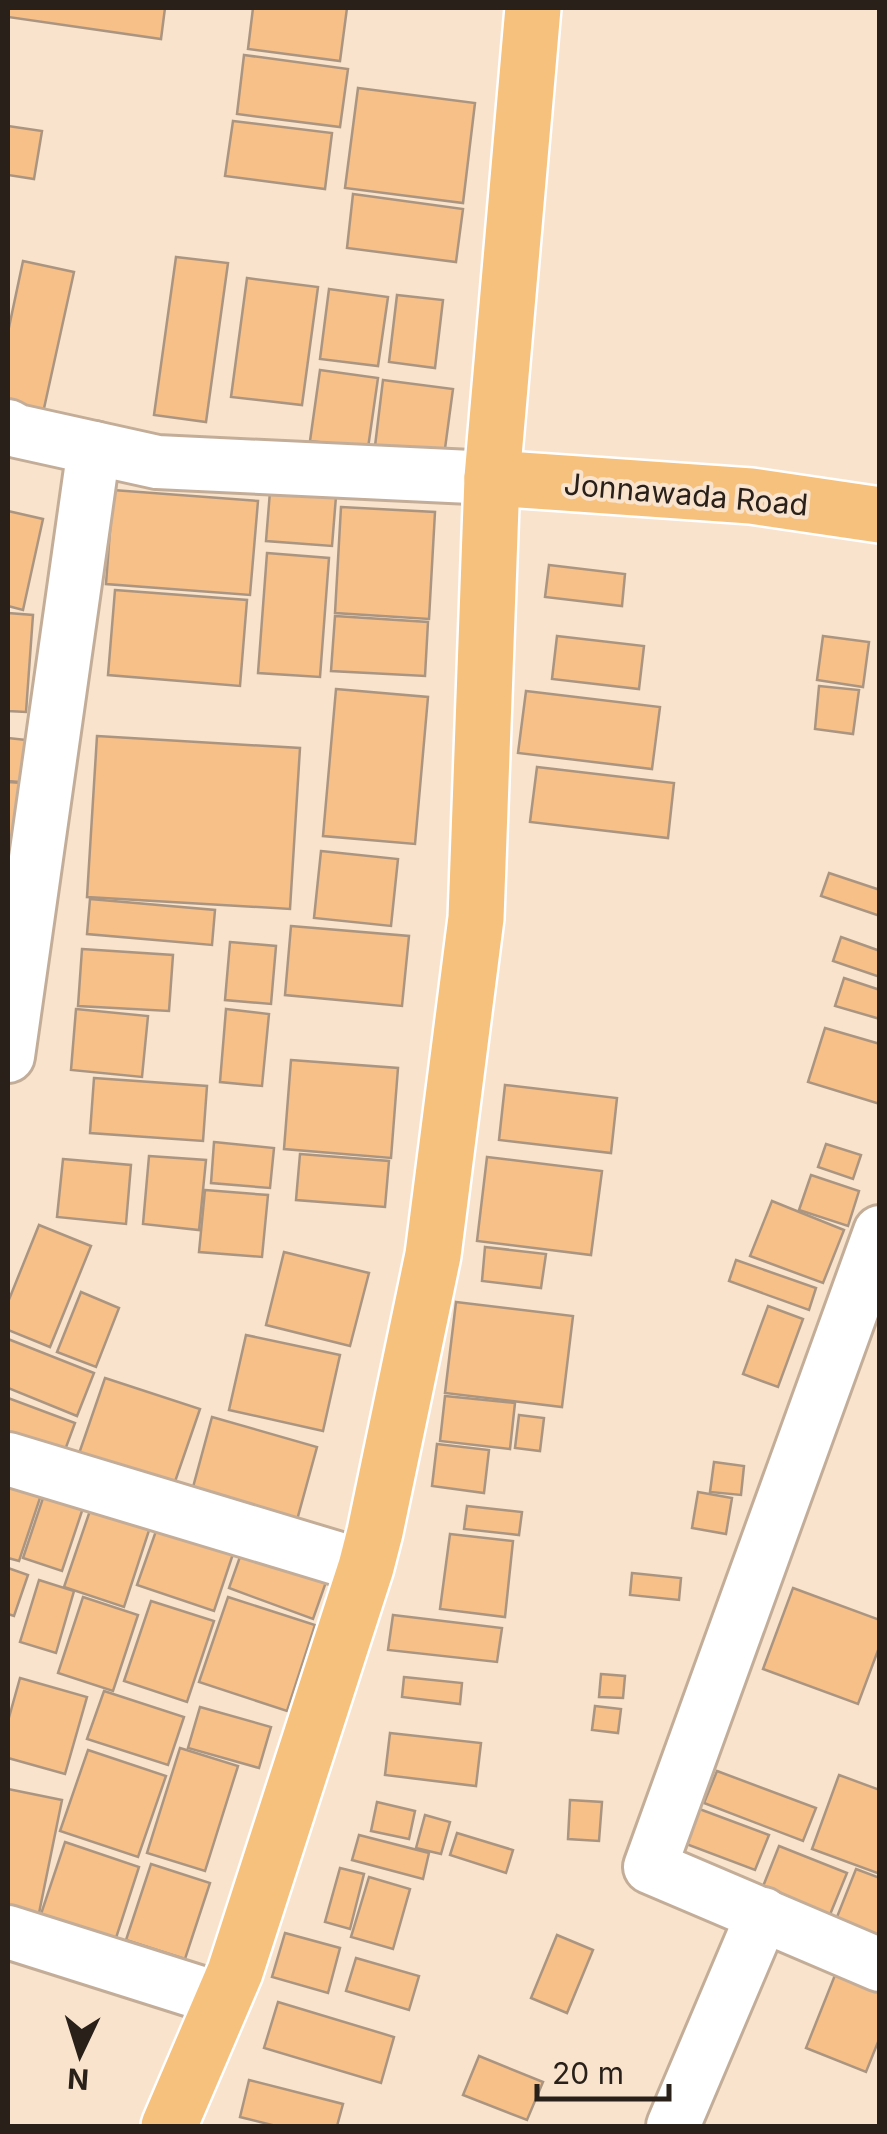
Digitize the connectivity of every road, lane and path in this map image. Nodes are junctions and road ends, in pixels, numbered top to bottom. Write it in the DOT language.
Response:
graph roads {
  1 [pos="533,8"];
  2 [pos="8,426"];
  3 [pos="94,448"];
  4 [pos="492,478"];
  5 [pos="880,515"];
  6 [pos="8,1056"];
  7 [pos="880,1232"];
  8 [pos="8,1459"];
  9 [pos="366,1567"];
  10 [pos="763,1914"];
  11 [pos="8,1932"];
  12 [pos="880,1964"];
  13 [pos="223,2000"];
  14 [pos="169,2126"];
  15 [pos="673,2126"];
  1 -- 4 [label="main road"];
  2 -- 3 [label="street"];
  3 -- 4 [label="street"];
  3 -- 6 [label="street"];
  4 -- 5 [label="main road, Jonnawada Road"];
  4 -- 9 [label="main road"];
  7 -- 10 [label="street"];
  8 -- 9 [label="street"];
  9 -- 13 [label="main road"];
  10 -- 12 [label="street"];
  10 -- 15 [label="street"];
  11 -- 13 [label="street"];
  13 -- 14 [label="main road"];
}
